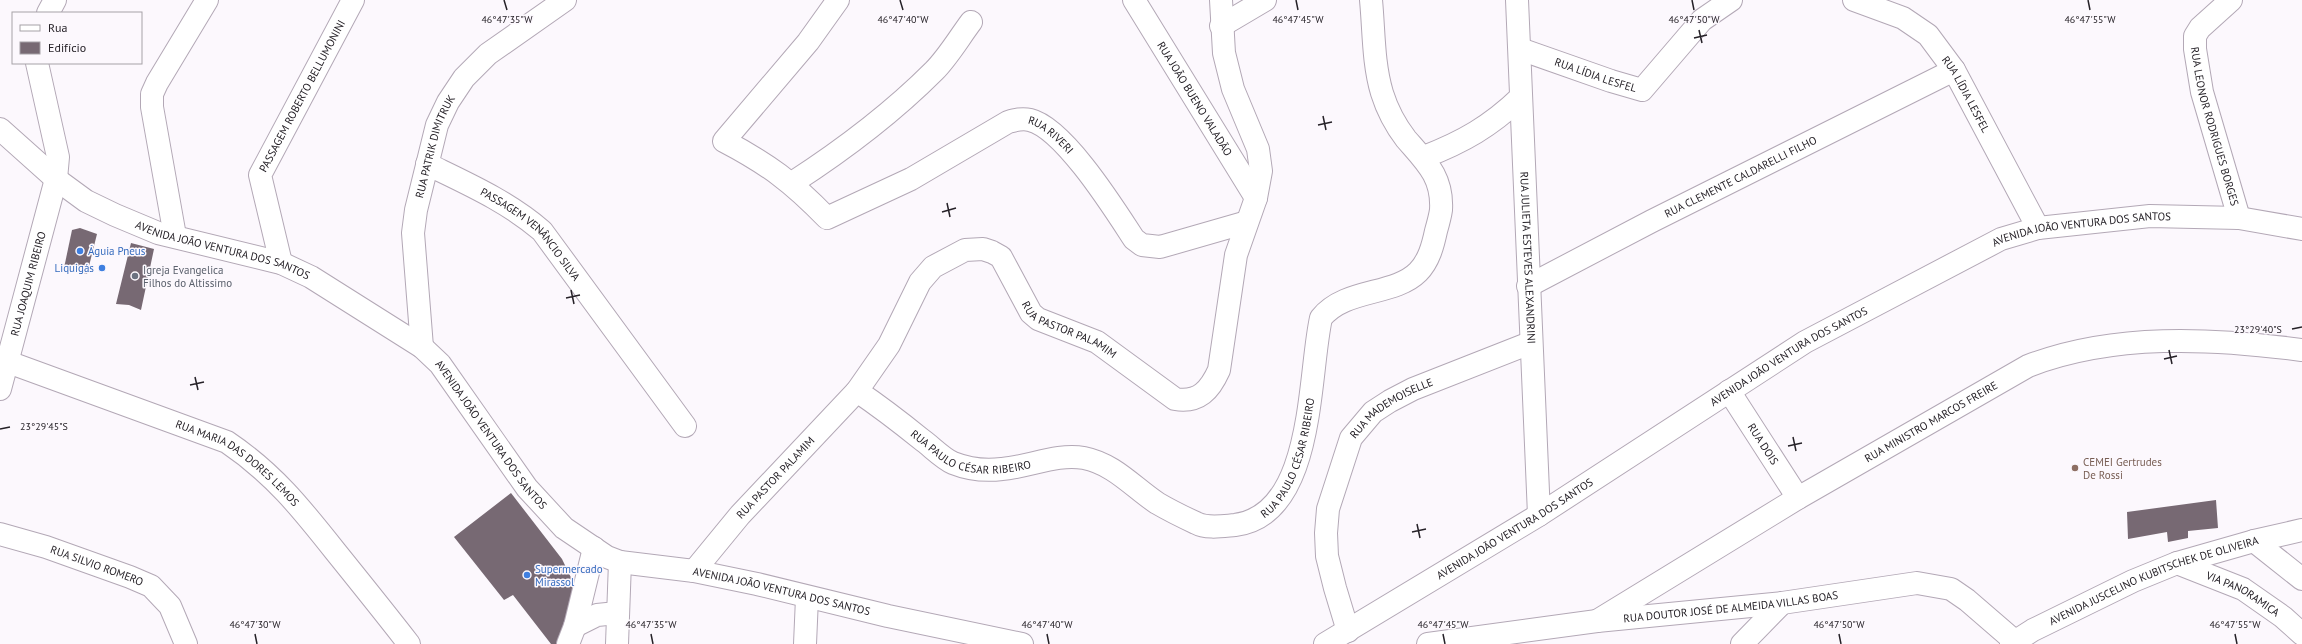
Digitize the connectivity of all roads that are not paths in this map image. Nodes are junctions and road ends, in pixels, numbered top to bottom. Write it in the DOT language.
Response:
graph roads {
  1 [pos="55,0"];
  2 [pos="207,0"];
  3 [pos="353,0"];
  4 [pos="566,0"];
  5 [pos="838,0"];
  6 [pos="1134,0"];
  7 [pos="1221,0"];
  8 [pos="1265,0"];
  9 [pos="1371,0"];
  10 [pos="1517,0"];
  11 [pos="1731,0"];
  12 [pos="1854,0"];
  13 [pos="2231,0"];
  14 [pos="49,12"];
  15 [pos="970,22"];
  16 [pos="1221,26"];
  17 [pos="1520,49"];
  18 [pos="37,64"];
  19 [pos="1954,70"];
  20 [pos="1521,97"];
  21 [pos="0,129"];
  22 [pos="1424,157"];
  23 [pos="426,164"];
  24 [pos="56,179"];
  25 [pos="792,183"];
  26 [pos="1256,198"];
  27 [pos="2239,218"];
  28 [pos="1247,222"];
  29 [pos="2038,228"];
  30 [pos="2302,229"];
  31 [pos="175,236"];
  32 [pos="281,263"];
  33 [pos="1528,286"];
  34 [pos="1530,343"];
  35 [pos="422,348"];
  36 [pos="2302,350"];
  37 [pos="8,362"];
  38 [pos="0,389"];
  39 [pos="857,391"];
  40 [pos="1729,391"];
  41 [pos="685,426"];
  42 [pos="1798,498"];
  43 [pos="1539,515"];
  44 [pos="2302,530"];
  45 [pos="0,534"];
  46 [pos="2254,541"];
  47 [pos="594,548"];
  48 [pos="620,562"];
  49 [pos="2177,563"];
  50 [pos="694,571"];
  51 [pos="2302,579"];
  52 [pos="807,598"];
  53 [pos="1782,603"];
  54 [pos="617,613"];
  55 [pos="1597,621"];
  56 [pos="1348,630"];
  57 [pos="2302,634"];
  58 [pos="571,635"];
  59 [pos="2014,643"];
  60 [pos="186,644"];
  61 [pos="410,644"];
  62 [pos="617,644"];
  63 [pos="805,644"];
  64 [pos="1022,644"];
  65 [pos="1325,644"];
  66 [pos="1428,644"];
  67 [pos="1742,644"];
  1 -- 14 [label="street"];
  2 -- 31 [label="street"];
  3 -- 32 [label="street, PASSAGEM ROBERTO BELLUMONINI"];
  4 -- 23 [label="street, RUA PATRIK DIMITRUK"];
  5 -- 25 [label="street"];
  6 -- 26 [label="street, RUA JOÃO BUENO VALADÃO"];
  7 -- 16 [label="street, RUA PASTOR PALAMIM"];
  8 -- 16 [label="street"];
  9 -- 22 [label="street, RUA PAULO CÉSAR RIBEIRO"];
  10 -- 17 [label="street, RUA JULIETA ESTEVES ALEXANDRINI"];
  11 -- 17 [label="street, RUA LÍDIA LESFEL"];
  12 -- 19 [label="street, RUA LÍDIA LESFEL"];
  13 -- 27 [label="street, RUA LEONOR RODRIGUES BORGES"];
  15 -- 25 [label="street"];
  16 -- 26 [label="street, RUA PASTOR PALAMIM"];
  17 -- 20 [label="street, RUA JULIETA ESTEVES ALEXANDRINI"];
  18 -- 24 [label="street, RUA JOAQUIM RIBEIRO"];
  19 -- 29 [label="street, RUA LÍDIA LESFEL"];
  19 -- 33 [label="street, RUA CLEMENTE CALDARELLI FILHO"];
  20 -- 22 [label="street"];
  20 -- 33 [label="street, RUA JULIETA ESTEVES ALEXANDRINI"];
  21 -- 24 [label="street, AVENIDA JOÃO VENTURA DOS SANTOS"];
  22 -- 39 [label="street, RUA PAULO CÉSAR RIBEIRO"];
  23 -- 35 [label="street, RUA PATRIK DIMITRUK"];
  23 -- 41 [label="street, PASSAGEM VENÂNCIO SILVA"];
  24 -- 31 [label="street, AVENIDA JOÃO VENTURA DOS SANTOS"];
  24 -- 37 [label="street, RUA JOAQUIM RIBEIRO"];
  25 -- 28 [label="street, RUA RIVERI"];
  26 -- 28 [label="street, RUA PASTOR PALAMIM"];
  27 -- 29 [label="street, AVENIDA JOÃO VENTURA DOS SANTOS"];
  27 -- 30 [label="street, AVENIDA JOÃO VENTURA DOS SANTOS"];
  28 -- 39 [label="street, RUA PASTOR PALAMIM"];
  29 -- 40 [label="street, AVENIDA JOÃO VENTURA DOS SANTOS"];
  31 -- 32 [label="street, AVENIDA JOÃO VENTURA DOS SANTOS"];
  32 -- 35 [label="street, AVENIDA JOÃO VENTURA DOS SANTOS"];
  33 -- 34 [label="street, RUA JULIETA ESTEVES ALEXANDRINI"];
  34 -- 43 [label="street, RUA JULIETA ESTEVES ALEXANDRINI"];
  34 -- 56 [label="street, RUA MADEMOISELLE"];
  35 -- 47 [label="street, AVENIDA JOÃO VENTURA DOS SANTOS"];
  36 -- 42 [label="street, RUA MINISTRO MARCOS FREIRE"];
  37 -- 38 [label="street, RUA JOAQUIM RIBEIRO"];
  37 -- 61 [label="street, RUA MARIA DAS DORES LEMOS"];
  39 -- 50 [label="street, RUA PASTOR PALAMIM"];
  40 -- 42 [label="street, RUA DOIS"];
  40 -- 43 [label="street, AVENIDA JOÃO VENTURA DOS SANTOS"];
  42 -- 55 [label="street, RUA MINISTRO MARCOS FREIRE"];
  43 -- 56 [label="street, AVENIDA JOÃO VENTURA DOS SANTOS"];
  44 -- 46 [label="street, AVENIDA JUSCELINO KUBITSCHEK DE OLIVEIRA"];
  45 -- 60 [label="street, RUA SILVIO ROMERO"];
  46 -- 49 [label="street, AVENIDA JUSCELINO KUBITSCHEK DE OLIVEIRA"];
  46 -- 51 [label="street"];
  47 -- 48 [label="street, AVENIDA JOÃO VENTURA DOS SANTOS"];
  47 -- 58 [label="street"];
  48 -- 50 [label="street, AVENIDA JOÃO VENTURA DOS SANTOS"];
  48 -- 54 [label="street"];
  49 -- 57 [label="street, VIA PANORAMICA"];
  49 -- 59 [label="street, AVENIDA JUSCELINO KUBITSCHEK DE OLIVEIRA"];
  50 -- 52 [label="street, AVENIDA JOÃO VENTURA DOS SANTOS"];
  52 -- 63 [label="street"];
  52 -- 64 [label="street, AVENIDA JOÃO VENTURA DOS SANTOS"];
  53 -- 55 [label="street, RUA DOUTOR JOSÉ DE ALMEIDA VILLAS BOAS"];
  53 -- 59 [label="street, RUA DOUTOR JOSÉ DE ALMEIDA VILLAS BOAS"];
  53 -- 67 [label="street"];
  54 -- 58 [label="street"];
  54 -- 62 [label="street"];
  55 -- 66 [label="street, RUA DOUTOR JOSÉ DE ALMEIDA VILLAS BOAS"];
  56 -- 65 [label="street, AVENIDA JOÃO VENTURA DOS SANTOS"];
}
